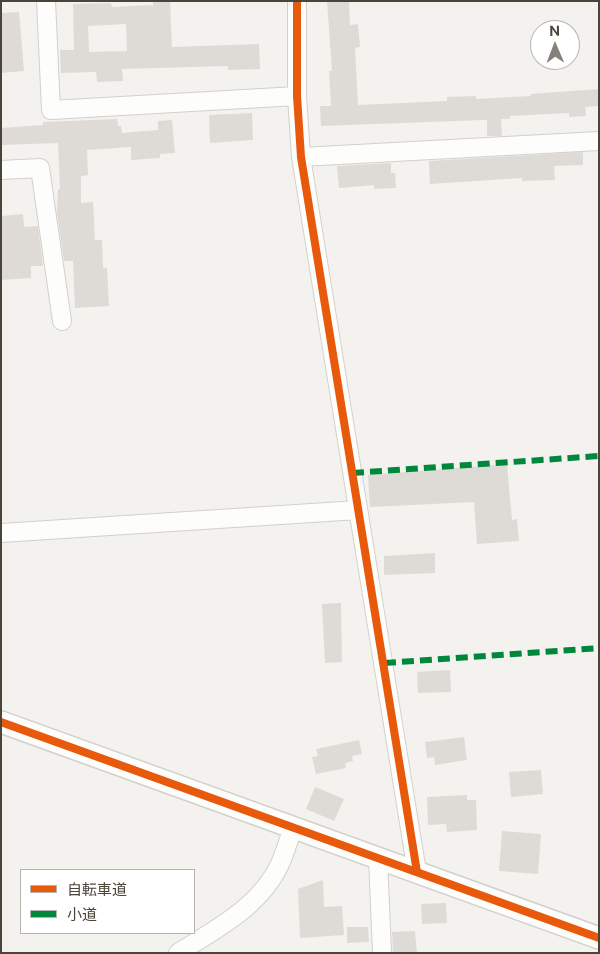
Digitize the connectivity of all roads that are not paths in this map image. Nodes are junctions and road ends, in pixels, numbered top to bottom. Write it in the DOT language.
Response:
graph roads {
  1 [pos="46,1"];
  2 [pos="296,1"];
  3 [pos="297,96"];
  4 [pos="599,141"];
  5 [pos="301,158"];
  6 [pos="1,170"];
  7 [pos="62,321"];
  8 [pos="358,510"];
  9 [pos="1,533"];
  10 [pos="1,722"];
  11 [pos="293,828"];
  12 [pos="378,858"];
  13 [pos="417,872"];
  14 [pos="599,938"];
  15 [pos="178,953"];
  16 [pos="382,953"];
  1 -- 3 [label="street"];
  2 -- 3 [label="street"];
  3 -- 5 [label="street"];
  4 -- 5 [label="street"];
  5 -- 8 [label="street"];
  6 -- 7 [label="street"];
  8 -- 9 [label="street"];
  8 -- 13 [label="street"];
  10 -- 11 [label="street"];
  11 -- 12 [label="street"];
  11 -- 15 [label="street"];
  12 -- 13 [label="street"];
  12 -- 16 [label="street"];
  13 -- 14 [label="street"];
}
